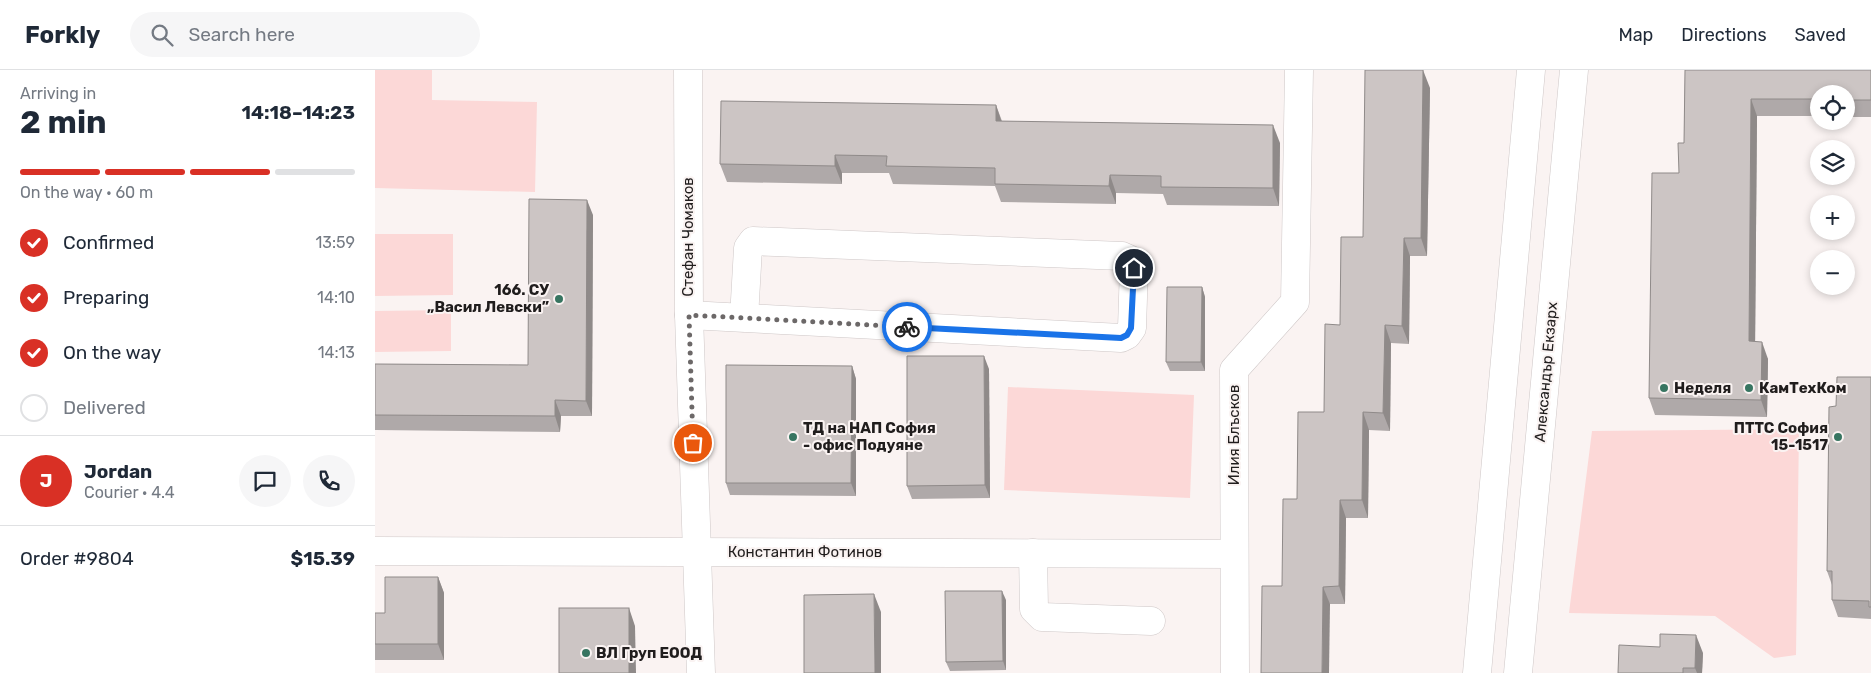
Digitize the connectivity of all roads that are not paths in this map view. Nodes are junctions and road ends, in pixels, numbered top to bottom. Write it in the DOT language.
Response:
graph roads {
  1 [pos="688,70"];
  2 [pos="1299,70"];
  3 [pos="1531,70"];
  4 [pos="1574,70"];
  5 [pos="689,315"];
  6 [pos="744,318"];
  7 [pos="375,551"];
  8 [pos="697,552"];
  9 [pos="1033,553"];
  10 [pos="1235,554"];
  11 [pos="1151,620"];
  12 [pos="701,673"];
  13 [pos="1235,673"];
  14 [pos="1477,673"];
  15 [pos="1518,673"];
  1 -- 5 [label="street, Стефан Чомаков"];
  2 -- 10 [label="street, Илия Блъсков"];
  3 -- 14 [label="street"];
  4 -- 15 [label="street, Александър Екзарх"];
  5 -- 6 [label="street"];
  5 -- 8 [label="street, Стефан Чомаков"];
  6 -- 6 [label="street"];
  7 -- 8 [label="street, Константин Фотинов"];
  8 -- 9 [label="street, Константин Фотинов"];
  8 -- 12 [label="street, Стефан Чомаков"];
  9 -- 10 [label="street, Константин Фотинов"];
  9 -- 11 [label="street"];
  10 -- 13 [label="street, Илия Блъсков"];
}
